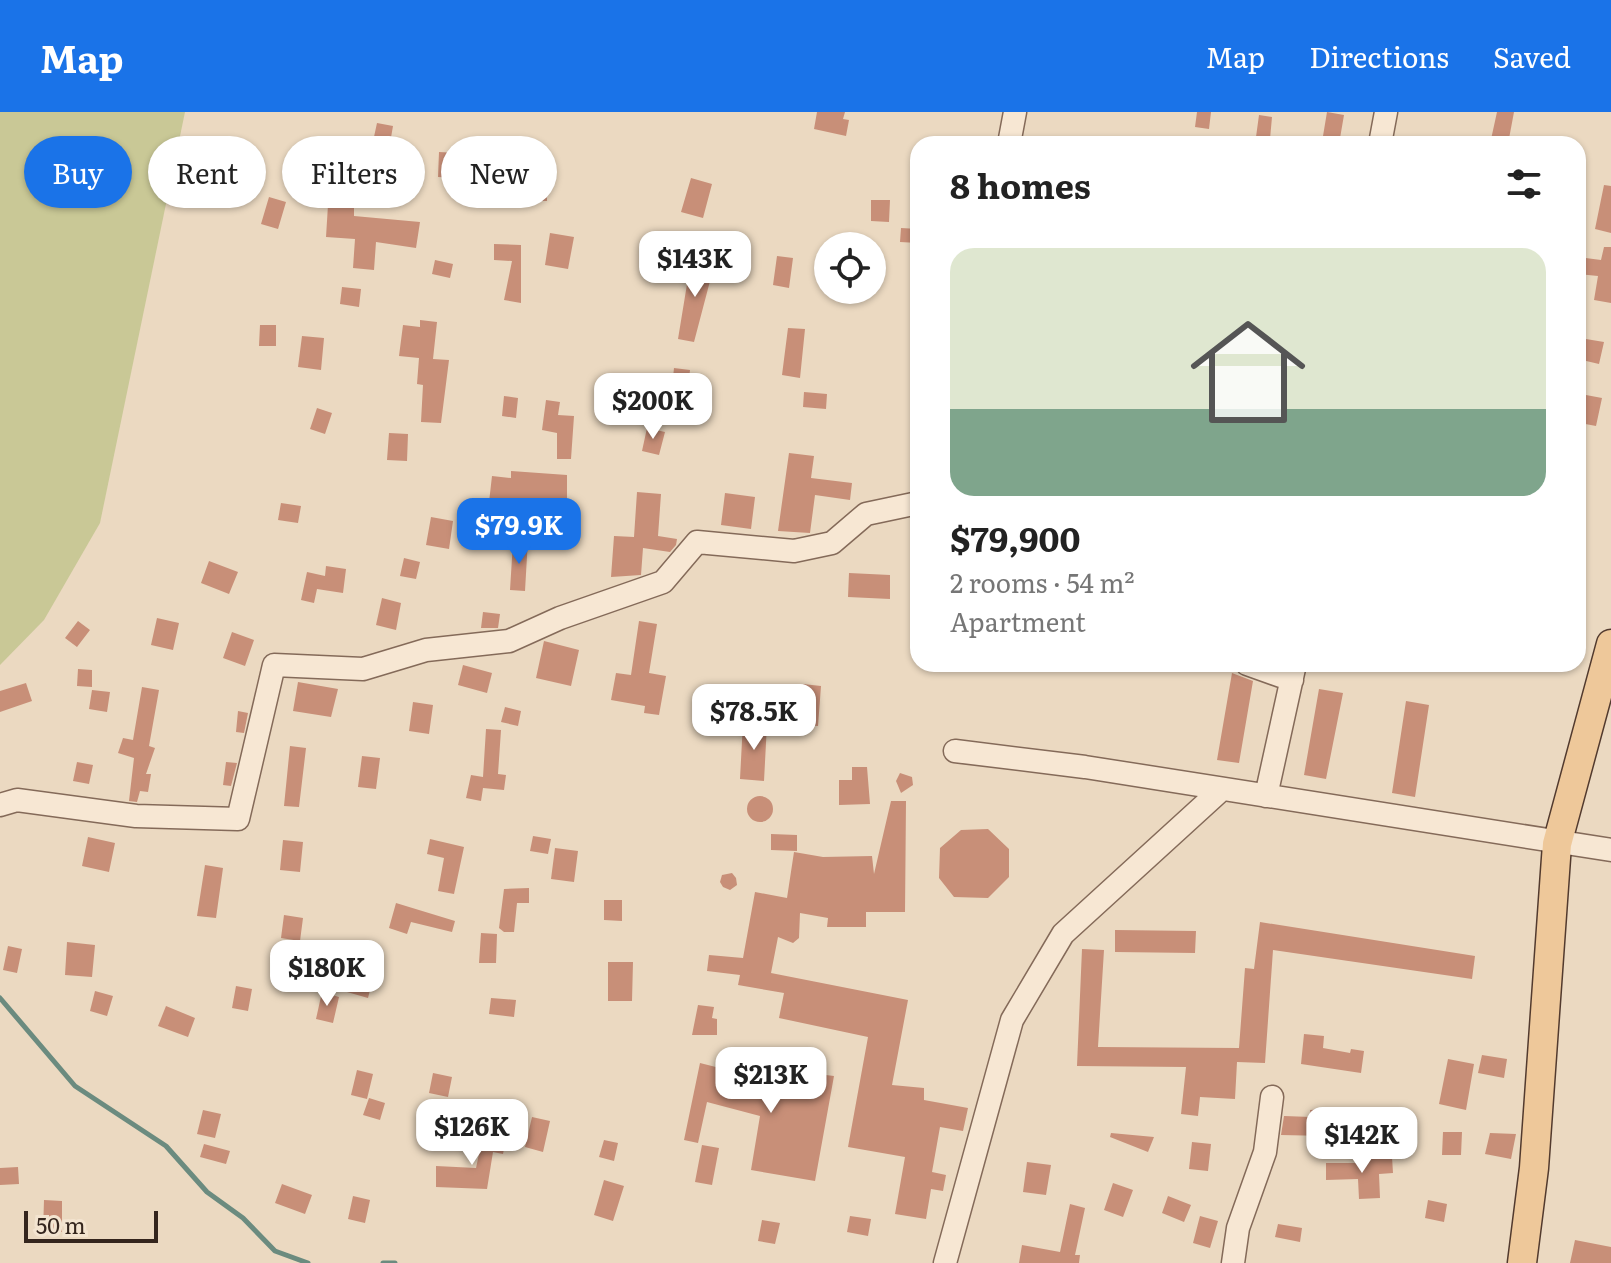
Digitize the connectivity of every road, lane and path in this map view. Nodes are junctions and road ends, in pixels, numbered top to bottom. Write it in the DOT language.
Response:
graph roads {
  1 [pos="1015,112"];
  2 [pos="1386,112"];
  3 [pos="1010,136"];
  4 [pos="1382,136"];
  5 [pos="910,505"];
  6 [pos="1611,644"];
  7 [pos="1293,672"];
  8 [pos="955,751"];
  9 [pos="1222,789"];
  10 [pos="1266,796"];
  11 [pos="0,805"];
  12 [pos="1557,844"];
  13 [pos="1611,850"];
  14 [pos="1272,1097"];
  15 [pos="945,1263"];
  16 [pos="1233,1263"];
  17 [pos="1522,1263"];
  1 -- 3 [label="street"];
  2 -- 4 [label="street"];
  5 -- 11 [label="street"];
  6 -- 12 [label="main road"];
  7 -- 10 [label="street"];
  8 -- 9 [label="street"];
  9 -- 10 [label="street"];
  9 -- 15 [label="street"];
  10 -- 12 [label="street"];
  12 -- 13 [label="street"];
  12 -- 17 [label="main road"];
  14 -- 16 [label="street"];
}
